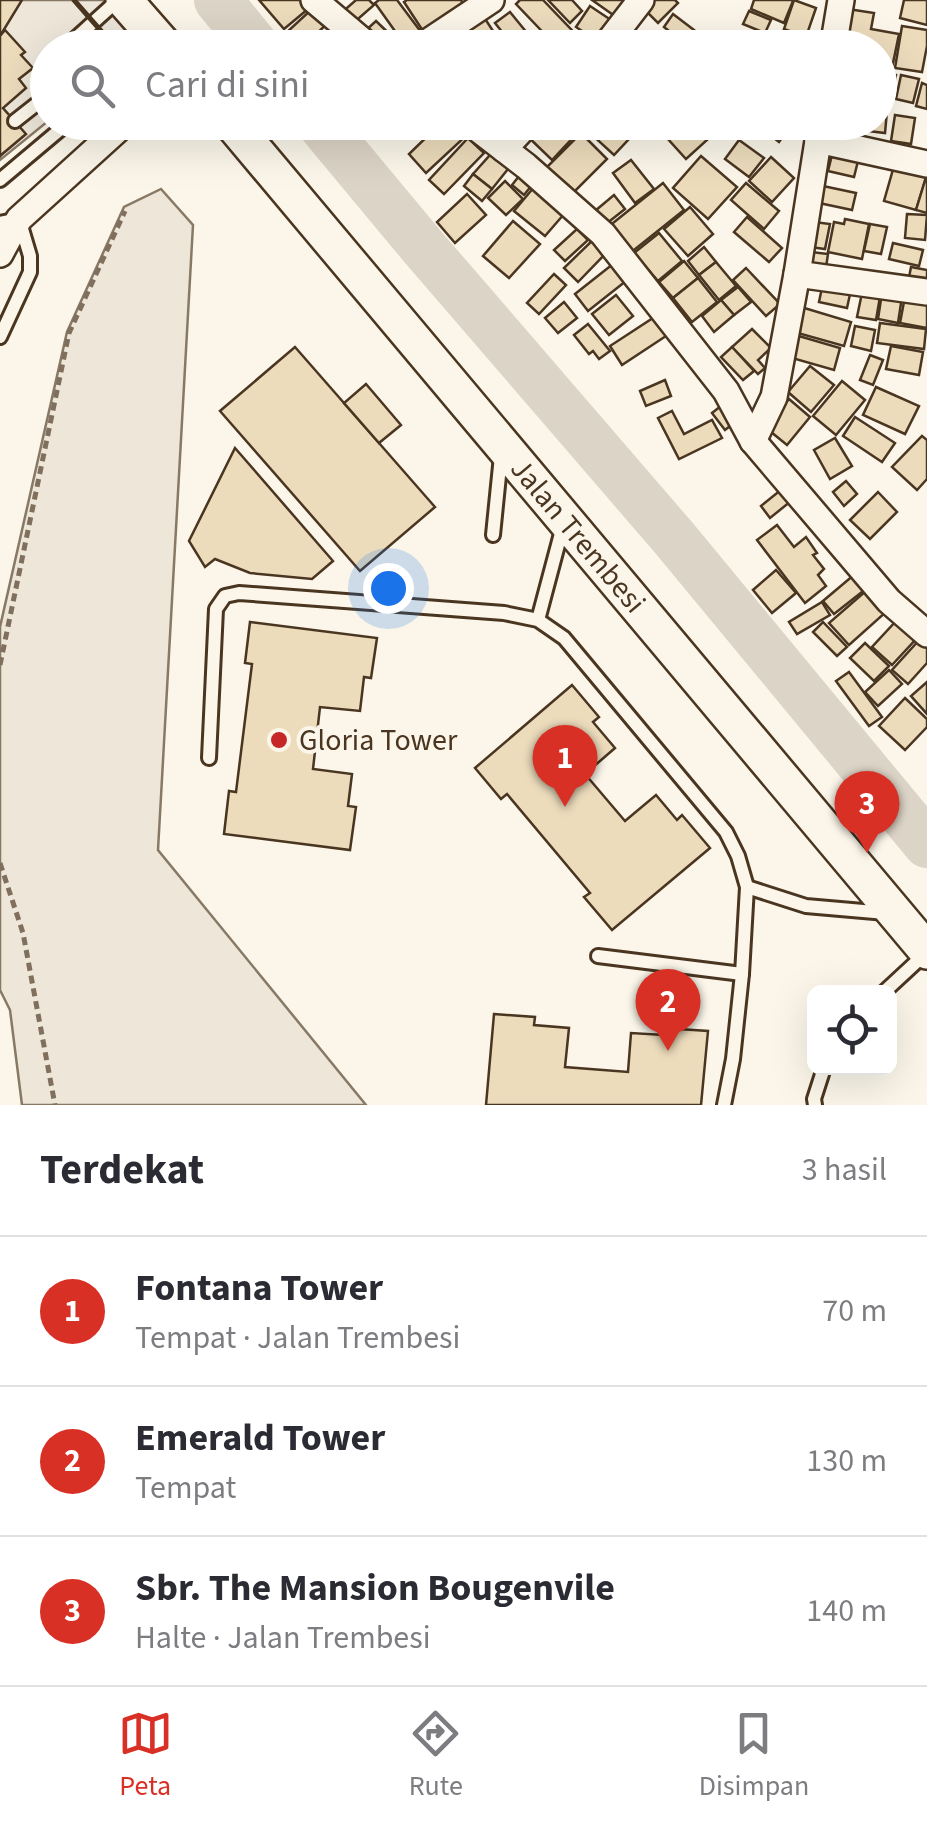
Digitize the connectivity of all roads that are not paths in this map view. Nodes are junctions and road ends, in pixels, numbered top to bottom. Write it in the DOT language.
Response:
graph roads {
  1 [pos="121,0"];
  2 [pos="314,0"];
  3 [pos="491,0"];
  4 [pos="640,0"];
  5 [pos="841,0"];
  6 [pos="86,30"];
  7 [pos="148,30"];
  8 [pos="350,30"];
  9 [pos="446,30"];
  10 [pos="618,30"];
  11 [pos="836,30"];
  12 [pos="30,109"];
  13 [pos="15,121"];
  14 [pos="47,140"];
  15 [pos="105,140"];
  16 [pos="246,140"];
  17 [pos="492,140"];
  18 [pos="512,140"];
  19 [pos="819,140"];
  20 [pos="849,140"];
  21 [pos="504,149"];
  22 [pos="927,164"];
  23 [pos="0,180"];
  24 [pos="10,221"];
  25 [pos="0,254"];
  26 [pos="798,274"];
  27 [pos="927,292"];
  28 [pos="0,337"];
  29 [pos="753,441"];
  30 [pos="502,444"];
  31 [pos="565,520"];
  32 [pos="494,534"];
  33 [pos="538,620"];
  34 [pos="927,634"];
  35 [pos="209,758"];
  36 [pos="747,888"];
  37 [pos="895,913"];
  38 [pos="927,952"];
  39 [pos="598,956"];
  40 [pos="742,974"];
  41 [pos="892,985"];
  42 [pos="822,1075"];
  43 [pos="724,1105"];
  44 [pos="816,1105"];
  1 -- 6 [label="lane"];
  1 -- 7 [label="street"];
  2 -- 8 [label="street"];
  3 -- 9 [label="street"];
  4 -- 10 [label="street"];
  5 -- 11 [label="street"];
  12 -- 13 [label="lane"];
  14 -- 23 [label="lane"];
  15 -- 24 [label="street"];
  16 -- 30 [label="street, Jalan Trembesi"];
  17 -- 21 [label="street"];
  18 -- 21 [label="street"];
  19 -- 26 [label="street"];
  20 -- 22 [label="street"];
  21 -- 29 [label="street"];
  24 -- 25 [label="street"];
  24 -- 28 [label="lane"];
  26 -- 27 [label="street"];
  26 -- 29 [label="street"];
  29 -- 34 [label="street"];
  30 -- 31 [label="street, Jalan Trembesi"];
  30 -- 32 [label="lane"];
  31 -- 33 [label="lane"];
  31 -- 37 [label="street, Jalan Trembesi"];
  33 -- 35 [label="lane"];
  33 -- 36 [label="lane"];
  36 -- 37 [label="lane"];
  36 -- 40 [label="lane"];
  37 -- 38 [label="street, Jalan Trembesi"];
  38 -- 41 [label="lane"];
  39 -- 40 [label="lane"];
  40 -- 43 [label="lane"];
  42 -- 44 [label="lane"];
}
